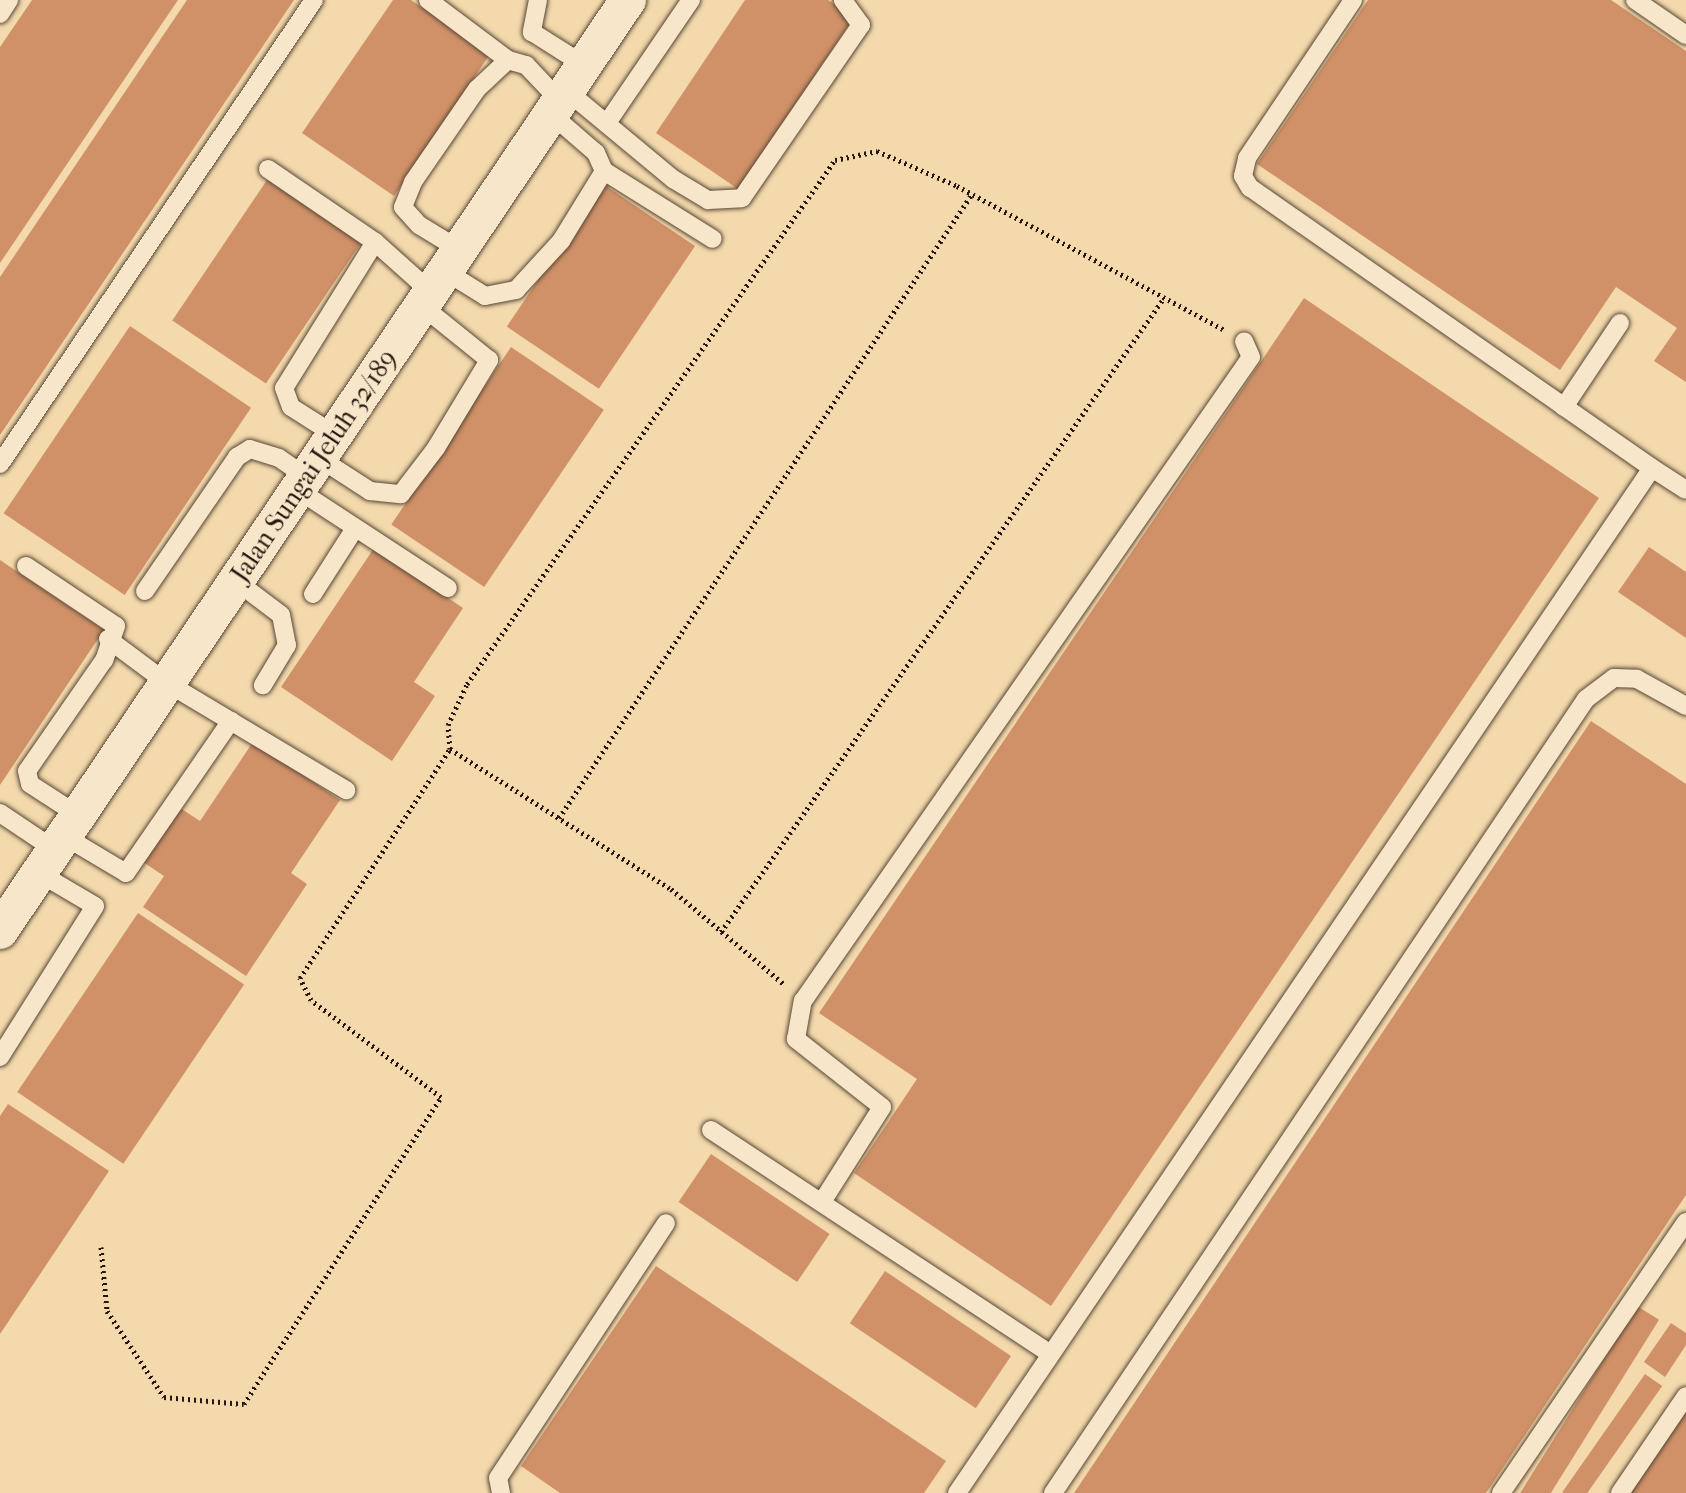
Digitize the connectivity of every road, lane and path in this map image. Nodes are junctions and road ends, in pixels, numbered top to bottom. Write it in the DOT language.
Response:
graph roads {
  1 [pos="9,0"];
  2 [pos="314,0"];
  3 [pos="428,0"];
  4 [pos="538,0"];
  5 [pos="628,0"];
  6 [pos="691,0"];
  7 [pos="843,0"];
  8 [pos="1353,0"];
  9 [pos="1635,0"];
  10 [pos="0,14"];
  11 [pos="1686,35"];
  12 [pos="508,60"];
  13 [pos="566,93"];
  14 [pos="607,123"];
  15 [pos="268,169"];
  16 [pos="604,171"];
  17 [pos="972,194"];
  18 [pos="713,239"];
  19 [pos="375,242"];
  20 [pos="439,280"];
  21 [pos="1164,298"];
  22 [pos="1620,323"];
  23 [pos="1244,341"];
  24 [pos="1564,407"];
  25 [pos="0,464"];
  26 [pos="315,465"];
  27 [pos="1652,468"];
  28 [pos="1686,490"];
  29 [pos="354,530"];
  30 [pos="26,566"];
  31 [pos="236,581"];
  32 [pos="448,588"];
  33 [pos="145,591"];
  34 [pos="313,594"];
  35 [pos="108,639"];
  36 [pos="167,683"];
  37 [pos="263,685"];
  38 [pos="1686,706"];
  39 [pos="231,721"];
  40 [pos="450,749"];
  41 [pos="346,790"];
  42 [pos="0,814"];
  43 [pos="559,818"];
  44 [pos="59,843"];
  45 [pos="0,931"];
  46 [pos="721,932"];
  47 [pos="803,1001"];
  48 [pos="0,1057"];
  49 [pos="711,1130"];
  50 [pos="822,1202"];
  51 [pos="1686,1222"];
  52 [pos="666,1223"];
  53 [pos="101,1247"];
  54 [pos="1049,1353"];
  55 [pos="1686,1396"];
  56 [pos="501,1493"];
  57 [pos="957,1493"];
  58 [pos="1053,1493"];
  59 [pos="1501,1493"];
  60 [pos="1620,1493"];
  1 -- 10 [label="lane"];
  2 -- 25 [label="lane"];
  3 -- 12 [label="lane"];
  4 -- 13 [label="lane"];
  5 -- 13 [label="street, Jalan Sungai Jeluh 32/189"];
  6 -- 14 [label="lane"];
  7 -- 14 [label="lane"];
  8 -- 24 [label="lane"];
  9 -- 11 [label="lane"];
  12 -- 13 [label="lane"];
  12 -- 20 [label="lane"];
  13 -- 14 [label="lane"];
  13 -- 16 [label="lane"];
  13 -- 20 [label="street, Jalan Sungai Jeluh 32/189"];
  15 -- 19 [label="lane"];
  16 -- 18 [label="lane"];
  16 -- 20 [label="lane"];
  17 -- 21 [label="path"];
  17 -- 40 [label="path"];
  17 -- 43 [label="path"];
  19 -- 20 [label="lane"];
  19 -- 26 [label="lane"];
  20 -- 26 [label="street, Jalan Sungai Jeluh 32/189"];
  20 -- 26 [label="lane"];
  21 -- 23 [label="path"];
  21 -- 46 [label="path"];
  22 -- 24 [label="lane"];
  23 -- 47 [label="lane"];
  24 -- 27 [label="lane"];
  26 -- 29 [label="lane"];
  26 -- 31 [label="street, Jalan Sungai Jeluh 32/189"];
  26 -- 33 [label="lane"];
  27 -- 28 [label="lane"];
  27 -- 54 [label="lane"];
  29 -- 32 [label="lane"];
  29 -- 34 [label="lane"];
  30 -- 35 [label="lane"];
  31 -- 36 [label="street, Jalan Sungai Jeluh 32/189"];
  31 -- 37 [label="lane"];
  35 -- 36 [label="lane"];
  35 -- 44 [label="lane"];
  36 -- 39 [label="lane"];
  36 -- 44 [label="street, Jalan Sungai Jeluh 32/189"];
  38 -- 58 [label="lane"];
  39 -- 41 [label="lane"];
  39 -- 44 [label="lane"];
  40 -- 43 [label="path"];
  40 -- 53 [label="path"];
  42 -- 44 [label="lane"];
  43 -- 46 [label="path"];
  44 -- 45 [label="street, Jalan Sungai Jeluh 32/189"];
  44 -- 48 [label="lane"];
  46 -- 47 [label="path"];
  47 -- 50 [label="lane"];
  49 -- 50 [label="lane"];
  50 -- 54 [label="lane"];
  51 -- 59 [label="lane"];
  52 -- 56 [label="lane"];
  54 -- 57 [label="lane"];
  55 -- 60 [label="lane"];
}
